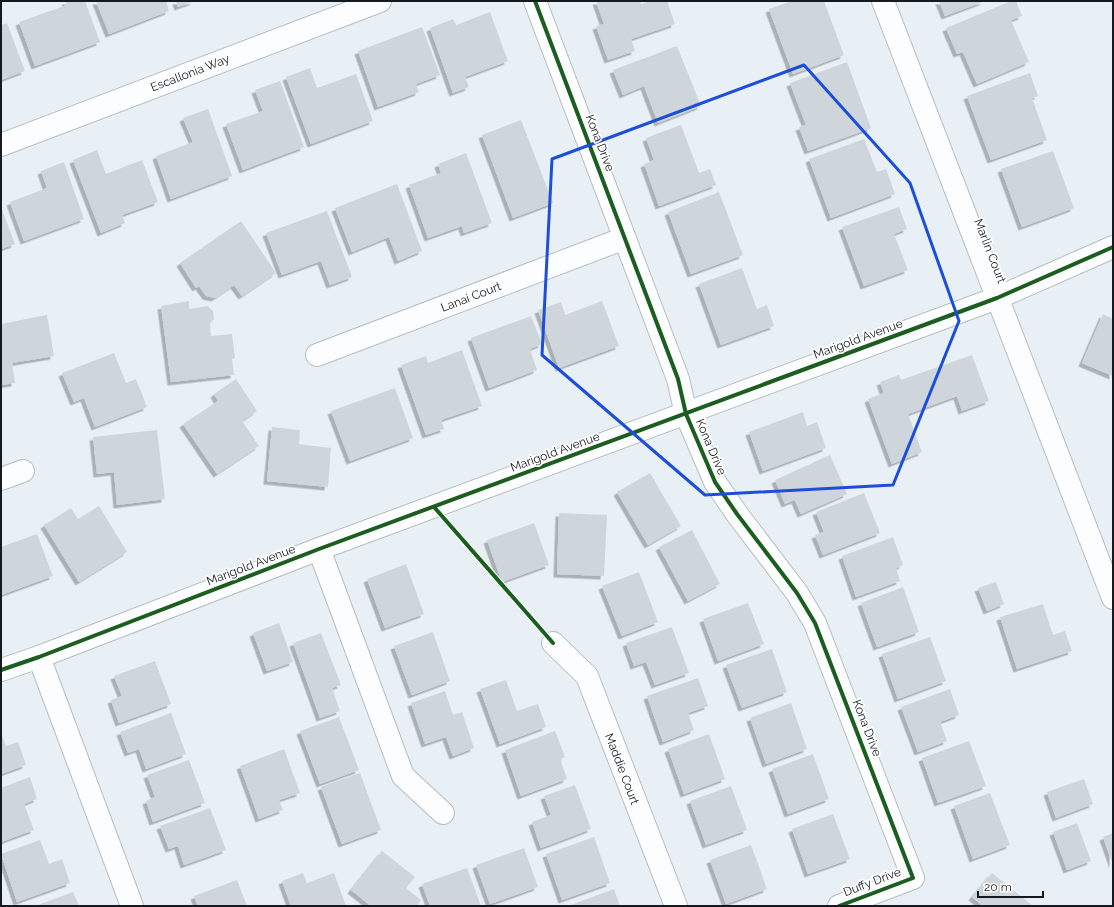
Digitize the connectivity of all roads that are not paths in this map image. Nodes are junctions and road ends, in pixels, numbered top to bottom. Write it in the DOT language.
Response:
graph roads {
  1 [pos="380,1"];
  2 [pos="535,1"];
  3 [pos="883,1"];
  4 [pos="1,145"];
  5 [pos="625,238"];
  6 [pos="1113,247"];
  7 [pos="997,298"];
  8 [pos="318,355"];
  9 [pos="686,414"];
  10 [pos="23,471"];
  11 [pos="1,480"];
  12 [pos="319,549"];
  13 [pos="1113,598"];
  14 [pos="553,643"];
  15 [pos="38,658"];
  16 [pos="1,670"];
  17 [pos="443,813"];
  18 [pos="913,878"];
  19 [pos="132,906"];
  20 [pos="676,906"];
  21 [pos="838,906"];
  1 -- 4 [label="street, Escallonia Way"];
  2 -- 5 [label="street, Kona Drive"];
  3 -- 7 [label="street, Marlin Court"];
  5 -- 8 [label="street, Lanai Court"];
  5 -- 9 [label="street, Kona Drive"];
  6 -- 7 [label="street, Marigold Avenue"];
  7 -- 9 [label="street, Marigold Avenue"];
  7 -- 13 [label="street, Marlin Court"];
  9 -- 12 [label="street, Marigold Avenue"];
  9 -- 18 [label="street, Kona Drive"];
  10 -- 11 [label="street"];
  12 -- 15 [label="street, Marigold Avenue"];
  12 -- 17 [label="street"];
  14 -- 20 [label="street, Maddie Court"];
  15 -- 16 [label="street, Marigold Avenue"];
  15 -- 19 [label="street"];
  18 -- 21 [label="street, Duffy Drive"];
}
